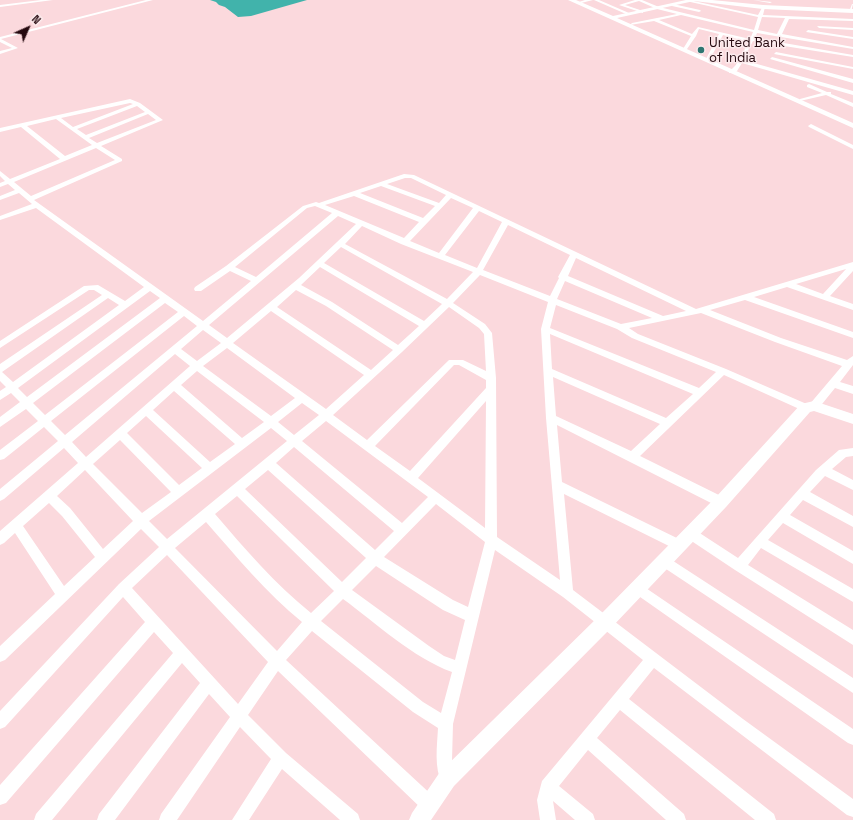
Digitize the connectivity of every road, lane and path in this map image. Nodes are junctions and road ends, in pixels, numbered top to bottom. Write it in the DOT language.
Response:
graph roads {
  1 [pos="0,0"];
  2 [pos="51,0"];
  3 [pos="151,0"];
  4 [pos="571,0"];
  5 [pos="591,0"];
  6 [pos="596,0"];
  7 [pos="639,0"];
  8 [pos="691,0"];
  9 [pos="696,0"];
  10 [pos="755,0"];
  11 [pos="579,1"];
  12 [pos="770,1"];
  13 [pos="673,5"];
  14 [pos="2,6"];
  15 [pos="764,7"];
  16 [pos="658,8"];
  17 [pos="852,9"];
  18 [pos="642,12"];
  19 [pos="708,12"];
  20 [pos="629,14"];
  21 [pos="681,15"];
  22 [pos="761,16"];
  23 [pos="614,17"];
  24 [pos="788,17"];
  25 [pos="655,20"];
  26 [pos="704,20"];
  27 [pos="853,20"];
  28 [pos="751,22"];
  29 [pos="758,23"];
  30 [pos="632,24"];
  31 [pos="698,28"];
  32 [pos="853,29"];
  33 [pos="755,31"];
  34 [pos="808,31"];
  35 [pos="722,34"];
  36 [pos="779,35"];
  37 [pos="694,36"];
  38 [pos="1,38"];
  39 [pos="853,38"];
  40 [pos="804,39"];
  41 [pos="752,40"];
  42 [pos="777,43"];
  43 [pos="685,48"];
  44 [pos="853,48"];
  45 [pos="0,52"];
  46 [pos="773,55"];
  47 [pos="853,56"];
  48 [pos="708,58"];
  49 [pos="741,61"];
  50 [pos="853,68"];
  51 [pos="768,69"];
  52 [pos="733,71"];
  53 [pos="792,76"];
  54 [pos="853,81"];
  55 [pos="840,90"];
  56 [pos="852,91"];
  57 [pos="826,94"];
  58 [pos="802,100"];
  59 [pos="138,104"];
  60 [pos="853,105"];
  61 [pos="149,112"];
  62 [pos="56,117"];
  63 [pos="853,122"];
  64 [pos="22,125"];
  65 [pos="811,126"];
  66 [pos="853,126"];
  67 [pos="72,129"];
  68 [pos="0,130"];
  69 [pos="84,138"];
  70 [pos="97,146"];
  71 [pos="853,147"];
  72 [pos="64,159"];
  73 [pos="0,173"];
  74 [pos="5,183"];
  75 [pos="380,184"];
  76 [pos="20,190"];
  77 [pos="353,193"];
  78 [pos="450,195"];
  79 [pos="0,198"];
  80 [pos="34,202"];
  81 [pos="320,205"];
  82 [pos="439,205"];
  83 [pos="478,208"];
  84 [pos="336,213"];
  85 [pos="0,218"];
  86 [pos="423,220"];
  87 [pos="361,222"];
  88 [pos="506,222"];
  89 [pos="404,242"];
  90 [pos="340,244"];
  91 [pos="574,254"];
  92 [pos="440,256"];
  93 [pos="320,264"];
  94 [pos="853,265"];
  95 [pos="229,268"];
  96 [pos="479,271"];
  97 [pos="562,277"];
  98 [pos="257,280"];
  99 [pos="787,284"];
  100 [pos="296,286"];
  101 [pos="150,287"];
  102 [pos="198,289"];
  103 [pos="107,295"];
  104 [pos="746,297"];
  105 [pos="825,297"];
  106 [pos="166,298"];
  107 [pos="552,302"];
  108 [pos="448,303"];
  109 [pos="124,305"];
  110 [pos="853,306"];
  111 [pos="271,307"];
  112 [pos="698,311"];
  113 [pos="184,312"];
  114 [pos="663,319"];
  115 [pos="203,325"];
  116 [pos="425,325"];
  117 [pos="620,328"];
  118 [pos="545,329"];
  119 [pos="853,335"];
  120 [pos="227,343"];
  121 [pos="0,346"];
  122 [pos="176,350"];
  123 [pos="399,350"];
  124 [pos="851,361"];
  125 [pos="196,366"];
  126 [pos="0,369"];
  127 [pos="548,371"];
  128 [pos="723,371"];
  129 [pos="0,375"];
  130 [pos="371,375"];
  131 [pos="832,383"];
  132 [pos="491,384"];
  133 [pos="174,385"];
  134 [pos="12,387"];
  135 [pos="853,390"];
  136 [pos="699,392"];
  137 [pos="0,396"];
  138 [pos="302,398"];
  139 [pos="27,403"];
  140 [pos="810,407"];
  141 [pos="146,410"];
  142 [pos="326,415"];
  143 [pos="551,418"];
  144 [pos="853,419"];
  145 [pos="45,421"];
  146 [pos="271,422"];
  147 [pos="0,423"];
  148 [pos="667,423"];
  149 [pos="120,433"];
  150 [pos="295,441"];
  151 [pos="65,442"];
  152 [pos="242,444"];
  153 [pos="368,446"];
  154 [pos="853,452"];
  155 [pos="0,456"];
  156 [pos="632,457"];
  157 [pos="268,463"];
  158 [pos="87,464"];
  159 [pos="209,468"];
  160 [pos="824,470"];
  161 [pos="410,478"];
  162 [pos="557,485"];
  163 [pos="853,485"];
  164 [pos="238,488"];
  165 [pos="178,492"];
  166 [pos="802,493"];
  167 [pos="0,496"];
  168 [pos="50,496"];
  169 [pos="436,497"];
  170 [pos="722,502"];
  171 [pos="207,514"];
  172 [pos="781,516"];
  173 [pos="142,520"];
  174 [pos="853,522"];
  175 [pos="16,525"];
  176 [pos="402,531"];
  177 [pos="0,539"];
  178 [pos="685,539"];
  179 [pos="491,540"];
  180 [pos="760,541"];
  181 [pos="167,547"];
  182 [pos="103,558"];
  183 [pos="375,558"];
  184 [pos="853,558"];
  185 [pos="664,561"];
  186 [pos="739,566"];
  187 [pos="123,588"];
  188 [pos="637,588"];
  189 [pos="342,590"];
  190 [pos="566,593"];
  191 [pos="63,596"];
  192 [pos="853,596"];
  193 [pos="472,616"];
  194 [pos="154,621"];
  195 [pos="311,622"];
  196 [pos="605,622"];
  197 [pos="853,638"];
  198 [pos="1,651"];
  199 [pos="182,652"];
  200 [pos="654,659"];
  201 [pos="277,661"];
  202 [pos="459,668"];
  203 [pos="209,682"];
  204 [pos="853,686"];
  205 [pos="619,700"];
  206 [pos="239,716"];
  207 [pos="0,722"];
  208 [pos="446,724"];
  209 [pos="853,738"];
  210 [pos="587,739"];
  211 [pos="281,758"];
  212 [pos="447,779"];
  213 [pos="548,787"];
  214 [pos="0,797"];
  215 [pos="429,804"];
  216 [pos="853,809"];
  217 [pos="42,820"];
  218 [pos="105,820"];
  219 [pos="167,820"];
  220 [pos="240,820"];
  221 [pos="352,820"];
  222 [pos="419,820"];
  223 [pos="548,820"];
  224 [pos="586,820"];
  225 [pos="678,820"];
  226 [pos="768,820"];
  1 -- 14 [label="street"];
  2 -- 14 [label="street"];
  3 -- 38 [label="street"];
  4 -- 52 [label="main road"];
  5 -- 11 [label="street"];
  6 -- 20 [label="street"];
  7 -- 16 [label="street"];
  7 -- 18 [label="street"];
  8 -- 13 [label="main road"];
  8 -- 22 [label="street"];
  9 -- 15 [label="main road"];
  10 -- 12 [label="street"];
  11 -- 23 [label="main road"];
  12 -- 15 [label="street"];
  13 -- 16 [label="main road"];
  13 -- 19 [label="street"];
  15 -- 17 [label="main road"];
  15 -- 22 [label="street"];
  16 -- 18 [label="main road"];
  16 -- 21 [label="street"];
  18 -- 20 [label="main road"];
  20 -- 23 [label="main road"];
  21 -- 25 [label="street"];
  21 -- 26 [label="street"];
  22 -- 24 [label="street"];
  22 -- 29 [label="street"];
  23 -- 30 [label="main road"];
  24 -- 27 [label="street"];
  24 -- 36 [label="street"];
  25 -- 30 [label="street"];
  25 -- 37 [label="street"];
  26 -- 31 [label="street"];
  26 -- 33 [label="street"];
  28 -- 29 [label="street"];
  29 -- 33 [label="street"];
  30 -- 43 [label="main road"];
  31 -- 35 [label="street"];
  31 -- 37 [label="street"];
  32 -- 34 [label="street"];
  33 -- 36 [label="street"];
  33 -- 41 [label="street"];
  34 -- 39 [label="street"];
  34 -- 40 [label="street"];
  35 -- 41 [label="street"];
  35 -- 48 [label="street"];
  36 -- 40 [label="street"];
  37 -- 43 [label="street"];
  38 -- 45 [label="street"];
  40 -- 44 [label="street"];
  41 -- 42 [label="street"];
  41 -- 49 [label="street"];
  42 -- 46 [label="street"];
  42 -- 47 [label="street"];
  43 -- 48 [label="main road"];
  46 -- 50 [label="street"];
  46 -- 51 [label="street"];
  46 -- 54 [label="street"];
  48 -- 52 [label="main road"];
  49 -- 51 [label="street"];
  49 -- 52 [label="street"];
  51 -- 53 [label="street"];
  52 -- 58 [label="main road"];
  52 -- 66 [label="main road"];
  53 -- 55 [label="street"];
  53 -- 57 [label="street"];
  55 -- 56 [label="street"];
  55 -- 57 [label="street"];
  57 -- 58 [label="street"];
  57 -- 60 [label="street"];
  58 -- 63 [label="main road"];
  59 -- 61 [label="street"];
  59 -- 62 [label="street"];
  59 -- 67 [label="street"];
  61 -- 69 [label="street"];
  61 -- 70 [label="street"];
  62 -- 64 [label="street"];
  62 -- 67 [label="street"];
  64 -- 68 [label="street"];
  64 -- 72 [label="street"];
  65 -- 71 [label="street"];
  67 -- 69 [label="street"];
  69 -- 70 [label="street"];
  70 -- 72 [label="street"];
  70 -- 80 [label="street"];
  72 -- 74 [label="street"];
  73 -- 74 [label="street"];
  74 -- 76 [label="street"];
  75 -- 77 [label="street"];
  75 -- 78 [label="street"];
  75 -- 82 [label="street"];
  76 -- 79 [label="street"];
  76 -- 80 [label="street"];
  77 -- 81 [label="street"];
  77 -- 86 [label="street"];
  78 -- 82 [label="street"];
  78 -- 83 [label="street"];
  80 -- 85 [label="street"];
  80 -- 101 [label="street"];
  81 -- 84 [label="street"];
  81 -- 95 [label="street"];
  82 -- 86 [label="street"];
  83 -- 88 [label="street"];
  83 -- 92 [label="street"];
  84 -- 87 [label="street"];
  84 -- 98 [label="street"];
  86 -- 89 [label="street"];
  87 -- 89 [label="street"];
  87 -- 90 [label="street"];
  88 -- 91 [label="street"];
  88 -- 96 [label="street"];
  89 -- 92 [label="street"];
  90 -- 93 [label="street"];
  90 -- 108 [label="street"];
  91 -- 97 [label="street"];
  91 -- 112 [label="street"];
  92 -- 96 [label="street"];
  93 -- 100 [label="street"];
  93 -- 116 [label="street"];
  94 -- 99 [label="street"];
  94 -- 105 [label="street"];
  95 -- 98 [label="street"];
  95 -- 102 [label="street"];
  96 -- 107 [label="street"];
  96 -- 108 [label="street"];
  97 -- 107 [label="street"];
  97 -- 114 [label="street"];
  98 -- 115 [label="street"];
  99 -- 104 [label="street"];
  99 -- 105 [label="street"];
  100 -- 111 [label="street"];
  100 -- 123 [label="street"];
  101 -- 106 [label="street"];
  101 -- 109 [label="street"];
  103 -- 109 [label="street"];
  103 -- 121 [label="street"];
  103 -- 126 [label="street"];
  104 -- 112 [label="street"];
  104 -- 119 [label="street"];
  105 -- 110 [label="street"];
  106 -- 113 [label="street"];
  106 -- 139 [label="street"];
  107 -- 117 [label="street"];
  107 -- 118 [label="street"];
  108 -- 116 [label="street"];
  108 -- 132 [label="street"];
  109 -- 134 [label="street"];
  111 -- 120 [label="street"];
  111 -- 130 [label="street"];
  112 -- 114 [label="street"];
  112 -- 124 [label="street"];
  113 -- 115 [label="street"];
  113 -- 145 [label="street"];
  114 -- 117 [label="street"];
  115 -- 120 [label="street"];
  115 -- 122 [label="street"];
  116 -- 123 [label="street"];
  117 -- 128 [label="street"];
  118 -- 127 [label="street"];
  118 -- 136 [label="street"];
  120 -- 125 [label="street"];
  120 -- 138 [label="street"];
  122 -- 125 [label="street"];
  122 -- 151 [label="street"];
  123 -- 130 [label="street"];
  124 -- 131 [label="street"];
  125 -- 133 [label="street"];
  125 -- 146 [label="street"];
  127 -- 143 [label="street"];
  127 -- 148 [label="street"];
  128 -- 136 [label="street"];
  128 -- 140 [label="street"];
  129 -- 134 [label="street"];
  130 -- 142 [label="street"];
  131 -- 135 [label="street"];
  131 -- 140 [label="street"];
  132 -- 153 [label="street"];
  132 -- 161 [label="street"];
  132 -- 179 [label="street"];
  133 -- 141 [label="street"];
  133 -- 152 [label="street"];
  134 -- 137 [label="street"];
  134 -- 139 [label="street"];
  136 -- 148 [label="street"];
  138 -- 142 [label="street"];
  138 -- 146 [label="street"];
  139 -- 145 [label="street"];
  139 -- 147 [label="street"];
  140 -- 144 [label="street"];
  140 -- 170 [label="street"];
  141 -- 149 [label="street"];
  141 -- 159 [label="street"];
  142 -- 150 [label="street"];
  142 -- 153 [label="street"];
  143 -- 156 [label="street"];
  143 -- 162 [label="street"];
  145 -- 151 [label="street"];
  145 -- 155 [label="street"];
  146 -- 150 [label="street"];
  146 -- 152 [label="street"];
  148 -- 156 [label="street"];
  149 -- 158 [label="street"];
  149 -- 165 [label="street"];
  150 -- 157 [label="street"];
  150 -- 176 [label="street"];
  151 -- 158 [label="street"];
  151 -- 167 [label="street"];
  152 -- 159 [label="street"];
  153 -- 161 [label="street"];
  154 -- 160 [label="street"];
  156 -- 170 [label="street"];
  157 -- 164 [label="street"];
  157 -- 183 [label="street"];
  158 -- 168 [label="street"];
  158 -- 173 [label="street"];
  159 -- 165 [label="street"];
  160 -- 163 [label="street"];
  160 -- 166 [label="street"];
  161 -- 169 [label="street"];
  162 -- 178 [label="street"];
  162 -- 190 [label="street"];
  164 -- 171 [label="street"];
  164 -- 189 [label="street"];
  165 -- 173 [label="street"];
  166 -- 172 [label="street"];
  166 -- 174 [label="street"];
  168 -- 175 [label="street"];
  168 -- 182 [label="street"];
  169 -- 176 [label="street"];
  169 -- 179 [label="street"];
  170 -- 178 [label="street"];
  171 -- 181 [label="street"];
  171 -- 195 [label="street"];
  172 -- 180 [label="street"];
  172 -- 184 [label="street"];
  173 -- 181 [label="street"];
  173 -- 182 [label="street"];
  175 -- 177 [label="street"];
  175 -- 191 [label="street"];
  176 -- 183 [label="street"];
  178 -- 185 [label="street"];
  178 -- 186 [label="street"];
  179 -- 190 [label="street"];
  179 -- 193 [label="street"];
  180 -- 186 [label="street"];
  180 -- 192 [label="street"];
  181 -- 187 [label="street"];
  181 -- 201 [label="street"];
  182 -- 191 [label="street"];
  183 -- 189 [label="street"];
  183 -- 193 [label="street"];
  185 -- 188 [label="street"];
  185 -- 204 [label="street"];
  186 -- 197 [label="street"];
  187 -- 194 [label="street"];
  187 -- 207 [label="street"];
  188 -- 196 [label="street"];
  188 -- 209 [label="street"];
  189 -- 195 [label="street"];
  189 -- 202 [label="street"];
  190 -- 196 [label="street"];
  191 -- 198 [label="street"];
  193 -- 202 [label="street"];
  194 -- 199 [label="street"];
  194 -- 214 [label="street"];
  195 -- 201 [label="street"];
  195 -- 208 [label="street"];
  196 -- 200 [label="street"];
  196 -- 212 [label="street"];
  199 -- 203 [label="street"];
  199 -- 217 [label="street"];
  200 -- 205 [label="street"];
  200 -- 216 [label="street"];
  201 -- 206 [label="street"];
  201 -- 215 [label="street"];
  202 -- 208 [label="street"];
  203 -- 206 [label="street"];
  203 -- 218 [label="street"];
  205 -- 210 [label="street"];
  205 -- 226 [label="street"];
  206 -- 211 [label="street"];
  206 -- 219 [label="street"];
  208 -- 212 [label="street"];
  210 -- 213 [label="street"];
  210 -- 225 [label="street"];
  211 -- 220 [label="street"];
  211 -- 221 [label="street"];
  212 -- 215 [label="street"];
  213 -- 223 [label="street"];
  213 -- 224 [label="street"];
  215 -- 222 [label="street"];
}
